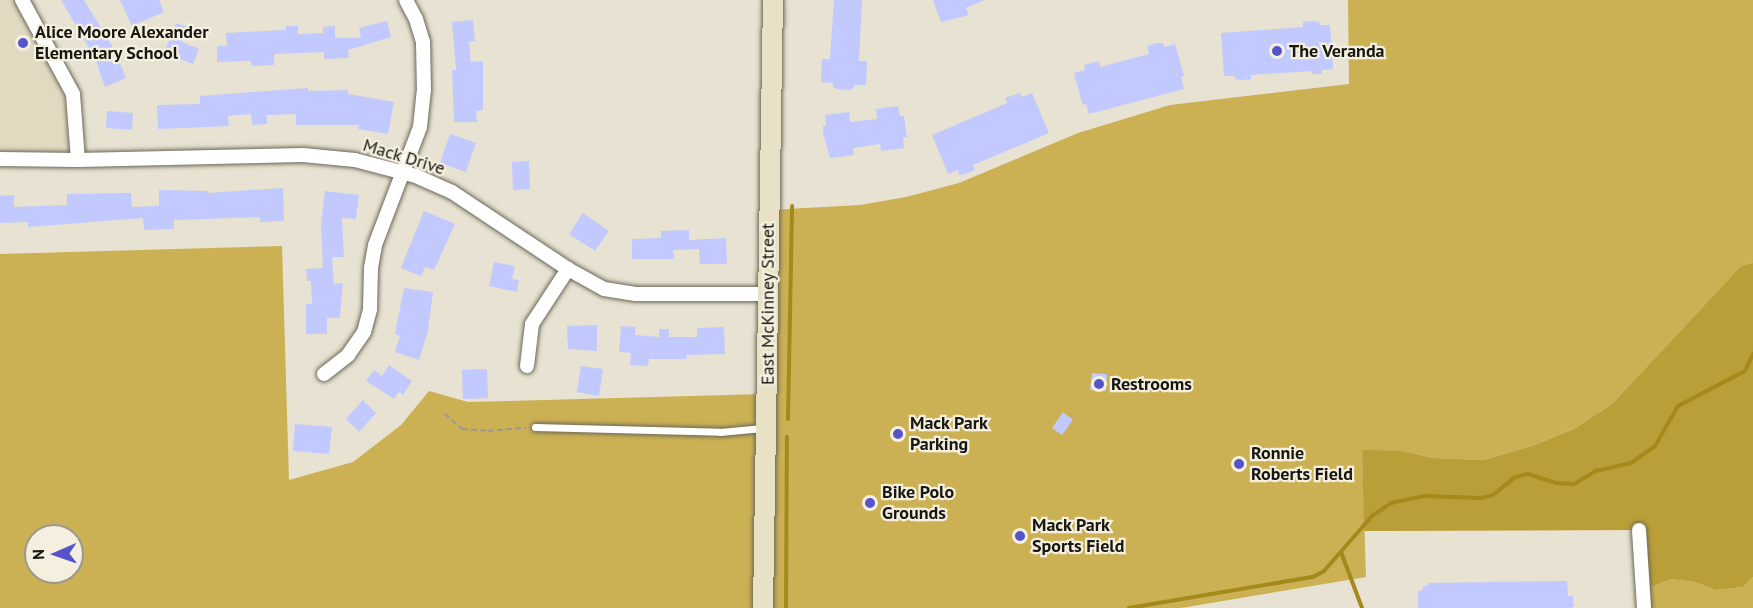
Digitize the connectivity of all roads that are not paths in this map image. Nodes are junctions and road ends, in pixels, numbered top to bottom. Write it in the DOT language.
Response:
graph roads {
  1 [pos="22,0"];
  2 [pos="406,0"];
  3 [pos="773,0"];
  4 [pos="0,159"];
  5 [pos="78,160"];
  6 [pos="405,172"];
  7 [pos="568,269"];
  8 [pos="768,294"];
  9 [pos="527,366"];
  10 [pos="324,374"];
  11 [pos="535,428"];
  12 [pos="766,428"];
  13 [pos="1639,530"];
  14 [pos="763,608"];
  15 [pos="1644,608"];
  1 -- 5 [label="street"];
  2 -- 6 [label="street"];
  3 -- 8 [label="main road, East McKinney Street"];
  4 -- 5 [label="street, Mack Drive"];
  5 -- 6 [label="street, Mack Drive"];
  6 -- 7 [label="street, Mack Drive"];
  6 -- 10 [label="street"];
  7 -- 8 [label="street, Mack Drive"];
  7 -- 9 [label="street"];
  8 -- 12 [label="main road, East McKinney Street"];
  11 -- 12 [label="lane"];
  12 -- 14 [label="main road, East McKinney Street"];
  13 -- 15 [label="street"];
}
